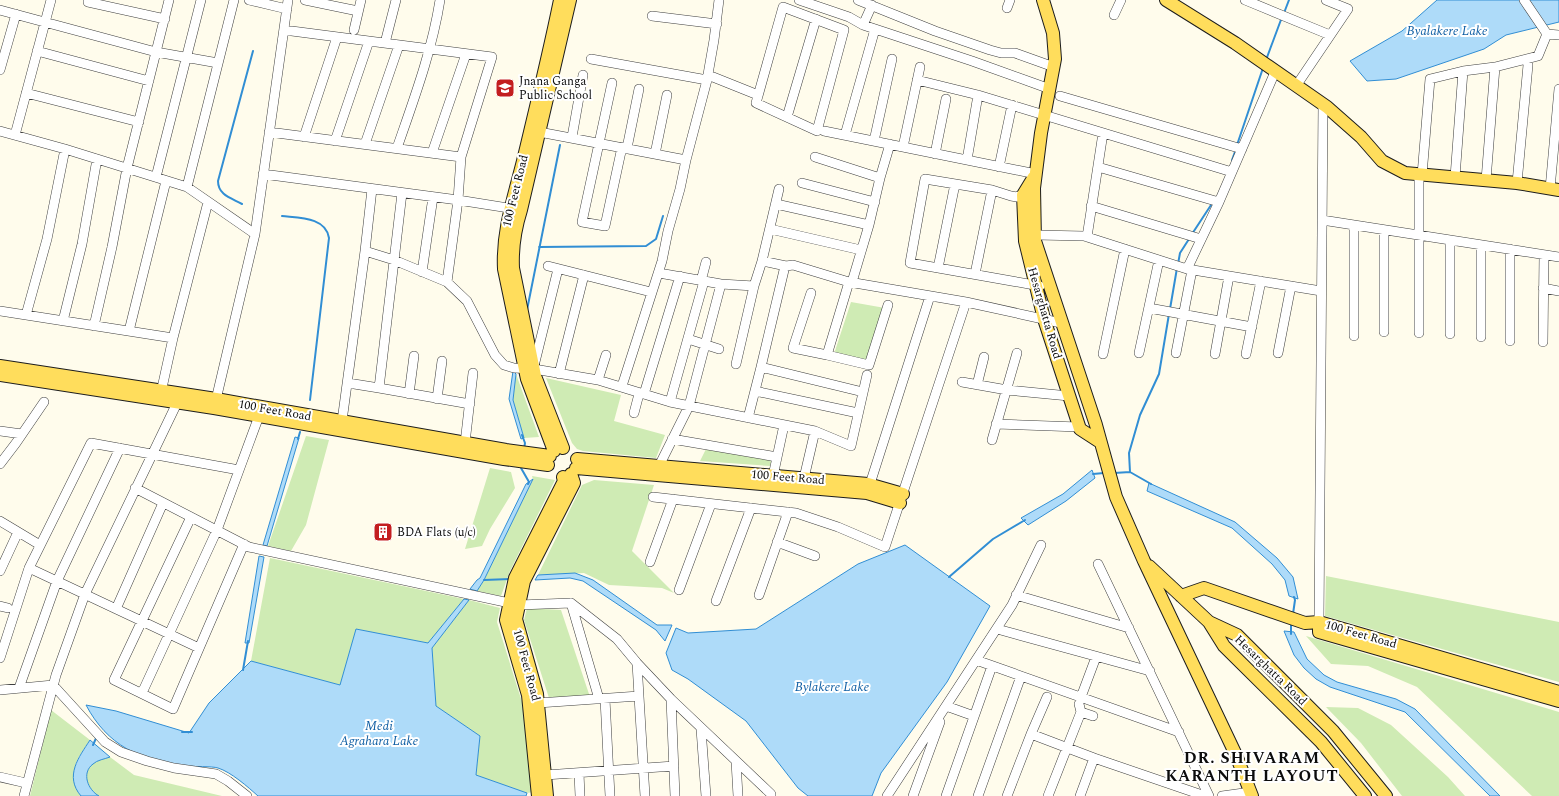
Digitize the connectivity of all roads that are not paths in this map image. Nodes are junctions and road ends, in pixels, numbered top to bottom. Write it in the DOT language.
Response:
graph roads {
  1 [pos="51,0"];
  2 [pos="88,0"];
  3 [pos="169,0"];
  4 [pos="201,0"];
  5 [pos="234,0"];
  6 [pos="249,0"];
  7 [pos="304,0"];
  8 [pos="361,0"];
  9 [pos="396,0"];
  10 [pos="440,0"];
  11 [pos="560,0"];
  12 [pos="570,0"];
  13 [pos="719,0"];
  14 [pos="799,0"];
  15 [pos="858,0"];
  16 [pos="1043,0"];
  17 [pos="1121,0"];
  18 [pos="1166,0"];
  19 [pos="1245,0"];
  20 [pos="1326,0"];
  21 [pos="1524,0"];
  22 [pos="122,4"];
  23 [pos="288,4"];
  24 [pos="872,6"];
  25 [pos="0,10"];
  26 [pos="358,11"];
  27 [pos="16,14"];
  28 [pos="1114,15"];
  29 [pos="652,16"];
  30 [pos="165,19"];
  31 [pos="816,20"];
  32 [pos="44,22"];
  33 [pos="717,24"];
  34 [pos="862,25"];
  35 [pos="875,29"];
  36 [pos="284,30"];
  37 [pos="354,30"];
  38 [pos="1547,34"];
  39 [pos="1559,35"];
  40 [pos="1330,36"];
  41 [pos="337,37"];
  42 [pos="369,41"];
  43 [pos="385,43"];
  44 [pos="399,45"];
  45 [pos="976,45"];
  46 [pos="430,49"];
  47 [pos="37,51"];
  48 [pos="156,52"];
  49 [pos="466,54"];
  50 [pos="186,58"];
  51 [pos="591,59"];
  52 [pos="892,59"];
  53 [pos="1527,60"];
  54 [pos="972,61"];
  55 [pos="218,63"];
  56 [pos="920,67"];
  57 [pos="1054,67"];
  58 [pos="1268,67"];
  59 [pos="1495,67"];
  60 [pos="0,70"];
  61 [pos="1463,71"];
  62 [pos="583,76"];
  63 [pos="707,78"];
  64 [pos="917,80"];
  65 [pos="149,81"];
  66 [pos="612,83"];
  67 [pos="1296,86"];
  68 [pos="1559,88"];
  69 [pos="639,89"];
  70 [pos="1050,89"];
  71 [pos="26,93"];
  72 [pos="667,95"];
  73 [pos="758,95"];
  74 [pos="978,95"];
  75 [pos="1060,96"];
  76 [pos="946,99"];
  77 [pos="1323,104"];
  78 [pos="1012,105"];
  79 [pos="1045,116"];
  80 [pos="787,117"];
  81 [pos="139,122"];
  82 [pos="0,131"];
  83 [pos="535,131"];
  84 [pos="824,131"];
  85 [pos="269,132"];
  86 [pos="1103,133"];
  87 [pos="15,135"];
  88 [pos="845,135"];
  89 [pos="304,137"];
  90 [pos="572,138"];
  91 [pos="335,141"];
  92 [pos="874,141"];
  93 [pos="598,142"];
  94 [pos="365,144"];
  95 [pos="890,144"];
  96 [pos="903,147"];
  97 [pos="397,148"];
  98 [pos="625,148"];
  99 [pos="64,149"];
  100 [pos="1242,149"];
  101 [pos="432,153"];
  102 [pos="655,154"];
  103 [pos="935,154"];
  104 [pos="461,157"];
  105 [pos="815,157"];
  106 [pos="97,159"];
  107 [pos="686,160"];
  108 [pos="967,160"];
  109 [pos="999,167"];
  110 [pos="1098,167"];
  111 [pos="128,168"];
  112 [pos="1232,172"];
  113 [pos="263,174"];
  114 [pos="1036,174"];
  115 [pos="1421,175"];
  116 [pos="156,177"];
  117 [pos="1455,177"];
  118 [pos="880,178"];
  119 [pos="1486,180"];
  120 [pos="166,181"];
  121 [pos="802,183"];
  122 [pos="1517,183"];
  123 [pos="955,184"];
  124 [pos="187,187"];
  125 [pos="372,189"];
  126 [pos="779,190"];
  127 [pos="992,190"];
  128 [pos="1554,190"];
  129 [pos="1028,191"];
  130 [pos="402,193"];
  131 [pos="433,197"];
  132 [pos="458,200"];
  133 [pos="208,202"];
  134 [pos="875,202"];
  135 [pos="1219,202"];
  136 [pos="776,204"];
  137 [pos="1091,206"];
  138 [pos="516,209"];
  139 [pos="1322,220"];
  140 [pos="869,225"];
  141 [pos="1354,225"];
  142 [pos="770,229"];
  143 [pos="1384,230"];
  144 [pos="255,234"];
  145 [pos="1037,235"];
  146 [pos="1419,235"];
  147 [pos="1087,237"];
  148 [pos="1201,239"];
  149 [pos="1450,240"];
  150 [pos="1481,245"];
  151 [pos="1125,249"];
  152 [pos="1510,249"];
  153 [pos="861,250"];
  154 [pos="365,251"];
  155 [pos="1544,254"];
  156 [pos="1559,257"];
  157 [pos="394,260"];
  158 [pos="1160,260"];
  159 [pos="762,261"];
  160 [pos="706,262"];
  161 [pos="548,266"];
  162 [pos="785,266"];
  163 [pos="938,268"];
  164 [pos="558,269"];
  165 [pos="1189,269"];
  166 [pos="422,272"];
  167 [pos="659,273"];
  168 [pos="975,274"];
  169 [pos="584,275"];
  170 [pos="680,276"];
  171 [pos="1230,276"];
  172 [pos="703,281"];
  173 [pos="1261,281"];
  174 [pos="447,282"];
  175 [pos="850,282"];
  176 [pos="721,284"];
  177 [pos="1035,285"];
  178 [pos="754,286"];
  179 [pos="1290,286"];
  180 [pos="1050,287"];
  181 [pos="1543,288"];
  182 [pos="1559,290"];
  183 [pos="1321,291"];
  184 [pos="652,292"];
  185 [pos="810,293"];
  186 [pos="930,296"];
  187 [pos="966,302"];
  188 [pos="888,305"];
  189 [pos="1149,308"];
  190 [pos="0,311"];
  191 [pos="1183,314"];
  192 [pos="26,315"];
  193 [pos="1044,319"];
  194 [pos="63,321"];
  195 [pos="1221,321"];
  196 [pos="1061,323"];
  197 [pos="94,326"];
  198 [pos="1252,327"];
  199 [pos="129,331"];
  200 [pos="1384,332"];
  201 [pos="1419,333"];
  202 [pos="1450,334"];
  203 [pos="1354,336"];
  204 [pos="1481,337"];
  205 [pos="173,338"];
  206 [pos="688,339"];
  207 [pos="1510,341"];
  208 [pos="1543,342"];
  209 [pos="705,345"];
  210 [pos="720,349"];
  211 [pos="1017,352"];
  212 [pos="1176,352"];
  213 [pos="1139,353"];
  214 [pos="1278,353"];
  215 [pos="1103,354"];
  216 [pos="1215,354"];
  217 [pos="1246,354"];
  218 [pos="606,355"];
  219 [pos="827,355"];
  220 [pos="414,356"];
  221 [pos="984,357"];
  222 [pos="442,361"];
  223 [pos="736,364"];
  224 [pos="0,366"];
  225 [pos="761,367"];
  226 [pos="529,369"];
  227 [pos="473,373"];
  228 [pos="559,374"];
  229 [pos="0,375"];
  230 [pos="867,375"];
  231 [pos="598,380"];
  232 [pos="962,382"];
  233 [pos="348,383"];
  234 [pos="977,385"];
  235 [pos="622,386"];
  236 [pos="379,388"];
  237 [pos="1007,390"];
  238 [pos="755,391"];
  239 [pos="863,392"];
  240 [pos="409,394"];
  241 [pos="641,394"];
  242 [pos="161,396"];
  243 [pos="1069,396"];
  244 [pos="437,398"];
  245 [pos="44,402"];
  246 [pos="670,402"];
  247 [pos="177,403"];
  248 [pos="215,404"];
  249 [pos="470,404"];
  250 [pos="689,406"];
  251 [pos="634,413"];
  252 [pos="858,413"];
  253 [pos="258,416"];
  254 [pos="748,418"];
  255 [pos="342,421"];
  256 [pos="996,424"];
  257 [pos="784,425"];
  258 [pos="1079,427"];
  259 [pos="0,431"];
  260 [pos="814,431"];
  261 [pos="22,434"];
  262 [pos="672,439"];
  263 [pos="992,440"];
  264 [pos="1100,442"];
  265 [pos="465,443"];
  266 [pos="120,448"];
  267 [pos="152,454"];
  268 [pos="505,454"];
  269 [pos="549,456"];
  270 [pos="777,457"];
  271 [pos="0,464"];
  272 [pos="659,466"];
  273 [pos="239,470"];
  274 [pos="572,470"];
  275 [pos="773,476"];
  276 [pos="804,478"];
  277 [pos="870,484"];
  278 [pos="136,488"];
  279 [pos="653,498"];
  280 [pos="902,499"];
  281 [pos="673,500"];
  282 [pos="163,503"];
  283 [pos="711,504"];
  284 [pos="751,508"];
  285 [pos="788,512"];
  286 [pos="191,517"];
  287 [pos="0,521"];
  288 [pos="217,530"];
  289 [pos="18,532"];
  290 [pos="777,542"];
  291 [pos="244,544"];
  292 [pos="40,545"];
  293 [pos="1041,545"];
  294 [pos="815,556"];
  295 [pos="1144,561"];
  296 [pos="650,562"];
  297 [pos="1098,564"];
  298 [pos="29,568"];
  299 [pos="0,571"];
  300 [pos="57,581"];
  301 [pos="679,590"];
  302 [pos="85,594"];
  303 [pos="759,594"];
  304 [pos="1016,595"];
  305 [pos="1181,596"];
  306 [pos="716,601"];
  307 [pos="571,603"];
  308 [pos="514,604"];
  309 [pos="116,609"];
  310 [pos="142,621"];
  311 [pos="1209,622"];
  312 [pos="1319,622"];
  313 [pos="1129,628"];
  314 [pos="997,629"];
  315 [pos="169,634"];
  316 [pos="199,648"];
  317 [pos="1096,657"];
  318 [pos="0,658"];
  319 [pos="976,660"];
  320 [pos="637,664"];
  321 [pos="992,666"];
  322 [pos="1150,671"];
  323 [pos="1021,676"];
  324 [pos="53,685"];
  325 [pos="19,688"];
  326 [pos="0,690"];
  327 [pos="1559,692"];
  328 [pos="142,693"];
  329 [pos="639,696"];
  330 [pos="1047,696"];
  331 [pos="602,699"];
  332 [pos="671,699"];
  333 [pos="1559,701"];
  334 [pos="538,703"];
  335 [pos="1081,704"];
  336 [pos="946,707"];
  337 [pos="974,716"];
  338 [pos="1093,716"];
  339 [pos="701,729"];
  340 [pos="1179,732"];
  341 [pos="1031,734"];
  342 [pos="1068,748"];
  343 [pos="1094,758"];
  344 [pos="736,761"];
  345 [pos="674,766"];
  346 [pos="644,768"];
  347 [pos="609,770"];
  348 [pos="579,773"];
  349 [pos="545,775"];
  350 [pos="0,777"];
  351 [pos="26,783"];
  352 [pos="1252,794"];
  353 [pos="24,796"];
  354 [pos="247,796"];
  355 [pos="538,796"];
  356 [pos="547,796"];
  357 [pos="580,796"];
  358 [pos="610,796"];
  359 [pos="645,796"];
  360 [pos="675,796"];
  361 [pos="706,796"];
  362 [pos="738,796"];
  363 [pos="771,796"];
  364 [pos="887,796"];
  365 [pos="913,796"];
  366 [pos="946,796"];
  367 [pos="978,796"];
  368 [pos="1008,796"];
  369 [pos="1048,796"];
  370 [pos="1080,796"];
  371 [pos="1206,796"];
  372 [pos="1209,796"];
  373 [pos="1222,796"];
  374 [pos="1365,796"];
  375 [pos="1386,796"];
  1 -- 32 [label="street"];
  2 -- 22 [label="street"];
  3 -- 30 [label="street"];
  4 -- 50 [label="street"];
  5 -- 55 [label="street"];
  6 -- 23 [label="street"];
  7 -- 26 [label="street"];
  8 -- 26 [label="street"];
  9 -- 43 [label="street"];
  10 -- 46 [label="street"];
  11 -- 83 [label="main road, 100 Feet Road"];
  12 -- 83 [label="main road, 100 Feet Road"];
  13 -- 33 [label="street"];
  14 -- 34 [label="street"];
  15 -- 24 [label="street"];
  16 -- 57 [label="main road"];
  17 -- 28 [label="street"];
  18 -- 58 [label="main road"];
  19 -- 40 [label="street"];
  20 -- 40 [label="street"];
  21 -- 38 [label="street"];
  22 -- 30 [label="street"];
  23 -- 36 [label="street"];
  24 -- 34 [label="street"];
  24 -- 45 [label="street"];
  25 -- 27 [label="street"];
  26 -- 37 [label="street"];
  27 -- 32 [label="street"];
  27 -- 60 [label="street"];
  29 -- 33 [label="street"];
  30 -- 48 [label="street"];
  31 -- 73 [label="street"];
  31 -- 80 [label="street"];
  31 -- 80 [label="street"];
  32 -- 47 [label="street"];
  32 -- 48 [label="street"];
  33 -- 63 [label="street"];
  34 -- 35 [label="street"];
  35 -- 54 [label="street"];
  35 -- 88 [label="street"];
  36 -- 41 [label="street"];
  36 -- 85 [label="street"];
  38 -- 39 [label="street"];
  38 -- 53 [label="street"];
  40 -- 67 [label="street"];
  41 -- 42 [label="street"];
  41 -- 89 [label="street"];
  42 -- 43 [label="street"];
  42 -- 91 [label="street"];
  43 -- 44 [label="street"];
  44 -- 46 [label="street"];
  44 -- 94 [label="street"];
  45 -- 54 [label="street"];
  45 -- 57 [label="street"];
  46 -- 49 [label="street"];
  46 -- 97 [label="street"];
  47 -- 65 [label="street"];
  47 -- 71 [label="street"];
  48 -- 50 [label="street"];
  48 -- 65 [label="street"];
  49 -- 101 [label="street"];
  49 -- 104 [label="street"];
  50 -- 55 [label="street"];
  50 -- 116 [label="street"];
  51 -- 63 [label="street"];
  52 -- 92 [label="street"];
  53 -- 59 [label="street"];
  53 -- 122 [label="street"];
  54 -- 70 [label="street"];
  55 -- 124 [label="street"];
  56 -- 64 [label="street"];
  57 -- 70 [label="main road"];
  58 -- 67 [label="main road"];
  58 -- 100 [label="street"];
  59 -- 61 [label="street"];
  59 -- 119 [label="street"];
  61 -- 115 [label="street"];
  61 -- 117 [label="street"];
  62 -- 90 [label="street"];
  63 -- 73 [label="street"];
  63 -- 107 [label="street"];
  64 -- 74 [label="street"];
  64 -- 96 [label="street"];
  65 -- 81 [label="street"];
  66 -- 93 [label="street"];
  67 -- 77 [label="main road"];
  68 -- 128 [label="street"];
  69 -- 98 [label="street"];
  70 -- 79 [label="main road"];
  71 -- 81 [label="street"];
  71 -- 87 [label="street"];
  72 -- 102 [label="street"];
  73 -- 80 [label="street"];
  74 -- 78 [label="street"];
  74 -- 108 [label="street"];
  75 -- 100 [label="street"];
  76 -- 103 [label="street"];
  77 -- 115 [label="main road"];
  77 -- 139 [label="street"];
  78 -- 79 [label="street"];
  78 -- 109 [label="street"];
  79 -- 86 [label="street"];
  79 -- 114 [label="main road"];
  81 -- 111 [label="street"];
  82 -- 87 [label="street"];
  83 -- 90 [label="street"];
  83 -- 138 [label="main road, 100 Feet Road"];
  84 -- 88 [label="street"];
  85 -- 89 [label="street"];
  85 -- 113 [label="street"];
  86 -- 110 [label="street"];
  86 -- 112 [label="street"];
  87 -- 99 [label="street"];
  88 -- 92 [label="street"];
  89 -- 91 [label="street"];
  90 -- 93 [label="street"];
  91 -- 94 [label="street"];
  92 -- 95 [label="street"];
  93 -- 98 [label="street"];
  93 -- 98 [label="street"];
  94 -- 97 [label="street"];
  95 -- 96 [label="street"];
  95 -- 118 [label="street"];
  96 -- 103 [label="street"];
  97 -- 101 [label="street"];
  98 -- 102 [label="street"];
  99 -- 106 [label="street"];
  99 -- 192 [label="street"];
  100 -- 112 [label="street"];
  101 -- 104 [label="street"];
  102 -- 107 [label="street"];
  103 -- 108 [label="street"];
  104 -- 132 [label="street"];
  105 -- 118 [label="street"];
  106 -- 111 [label="street"];
  106 -- 194 [label="street"];
  107 -- 167 [label="street"];
  108 -- 109 [label="street"];
  109 -- 114 [label="street"];
  110 -- 135 [label="street"];
  110 -- 137 [label="street"];
  111 -- 116 [label="street"];
  111 -- 197 [label="street"];
  112 -- 135 [label="street"];
  113 -- 125 [label="street"];
  113 -- 144 [label="street"];
  114 -- 129 [label="main road"];
  115 -- 117 [label="main road"];
  115 -- 146 [label="street"];
  116 -- 120 [label="street"];
  117 -- 119 [label="main road"];
  118 -- 134 [label="street"];
  119 -- 122 [label="main road"];
  120 -- 124 [label="street"];
  120 -- 199 [label="street"];
  121 -- 134 [label="street"];
  122 -- 128 [label="main road"];
  123 -- 127 [label="street"];
  123 -- 163 [label="street"];
  123 -- 163 [label="street"];
  124 -- 133 [label="street"];
  125 -- 130 [label="street"];
  125 -- 154 [label="street"];
  126 -- 136 [label="street"];
  127 -- 129 [label="street"];
  127 -- 168 [label="street"];
  129 -- 177 [label="main road, Hesarghatta Road"];
  129 -- 180 [label="main road, Hesarghatta Road"];
  130 -- 131 [label="street"];
  130 -- 157 [label="street"];
  131 -- 132 [label="street"];
  131 -- 166 [label="street"];
  132 -- 138 [label="street"];
  132 -- 174 [label="street"];
  133 -- 144 [label="street"];
  133 -- 205 [label="street"];
  134 -- 140 [label="street"];
  135 -- 148 [label="street"];
  136 -- 140 [label="street"];
  136 -- 142 [label="street"];
  137 -- 147 [label="street"];
  137 -- 148 [label="street"];
  138 -- 226 [label="main road, 100 Feet Road"];
  139 -- 141 [label="street"];
  139 -- 183 [label="street"];
  140 -- 153 [label="street"];
  141 -- 143 [label="street"];
  141 -- 203 [label="street"];
  142 -- 153 [label="street"];
  142 -- 159 [label="street"];
  143 -- 146 [label="street"];
  143 -- 200 [label="street"];
  144 -- 248 [label="street"];
  145 -- 147 [label="street"];
  146 -- 149 [label="street"];
  146 -- 201 [label="street"];
  147 -- 151 [label="street"];
  148 -- 165 [label="street"];
  149 -- 150 [label="street"];
  149 -- 202 [label="street"];
  150 -- 152 [label="street"];
  150 -- 204 [label="street"];
  151 -- 158 [label="street"];
  151 -- 215 [label="street"];
  152 -- 155 [label="street"];
  152 -- 207 [label="street"];
  153 -- 175 [label="street"];
  154 -- 157 [label="street"];
  154 -- 233 [label="street"];
  155 -- 156 [label="street"];
  155 -- 181 [label="street"];
  157 -- 166 [label="street"];
  157 -- 236 [label="street"];
  158 -- 165 [label="street"];
  158 -- 189 [label="street"];
  159 -- 162 [label="street"];
  159 -- 178 [label="street"];
  160 -- 172 [label="street"];
  161 -- 164 [label="street"];
  162 -- 175 [label="street"];
  162 -- 225 [label="street"];
  163 -- 168 [label="street"];
  164 -- 169 [label="street"];
  164 -- 226 [label="street"];
  165 -- 171 [label="street"];
  165 -- 191 [label="street"];
  166 -- 174 [label="street"];
  167 -- 170 [label="street"];
  167 -- 235 [label="street"];
  168 -- 177 [label="street"];
  169 -- 184 [label="street"];
  169 -- 228 [label="street"];
  170 -- 172 [label="street"];
  170 -- 241 [label="street"];
  171 -- 173 [label="street"];
  171 -- 195 [label="street"];
  172 -- 176 [label="street"];
  172 -- 206 [label="street"];
  173 -- 179 [label="street"];
  173 -- 198 [label="street"];
  174 -- 226 [label="street"];
  175 -- 186 [label="street"];
  175 -- 219 [label="street"];
  176 -- 178 [label="street"];
  176 -- 209 [label="street"];
  177 -- 180 [label="street"];
  177 -- 193 [label="main road, Hesarghatta Road"];
  178 -- 223 [label="street"];
  179 -- 183 [label="street"];
  179 -- 214 [label="street"];
  180 -- 196 [label="main road, Hesarghatta Road"];
  181 -- 182 [label="street"];
  181 -- 208 [label="street"];
  183 -- 312 [label="street"];
  185 -- 219 [label="street"];
  186 -- 187 [label="street"];
  186 -- 277 [label="street"];
  187 -- 193 [label="street"];
  187 -- 280 [label="street"];
  188 -- 219 [label="street"];
  189 -- 191 [label="street"];
  189 -- 213 [label="street"];
  190 -- 192 [label="street"];
  191 -- 195 [label="street"];
  191 -- 212 [label="street"];
  192 -- 194 [label="street"];
  193 -- 196 [label="street"];
  193 -- 243 [label="main road, Hesarghatta Road"];
  194 -- 197 [label="street"];
  195 -- 198 [label="street"];
  195 -- 216 [label="street"];
  196 -- 264 [label="main road, Hesarghatta Road"];
  197 -- 199 [label="street"];
  198 -- 217 [label="street"];
  199 -- 205 [label="street"];
  205 -- 242 [label="street"];
  206 -- 209 [label="street"];
  206 -- 246 [label="street"];
  209 -- 210 [label="street"];
  209 -- 250 [label="street"];
  211 -- 237 [label="street"];
  218 -- 231 [label="street"];
  220 -- 240 [label="street"];
  221 -- 234 [label="street"];
  222 -- 244 [label="street"];
  224 -- 242 [label="main road, 100 Feet Road"];
  225 -- 238 [label="street"];
  225 -- 239 [label="street"];
  226 -- 228 [label="street"];
  226 -- 269 [label="main road, 100 Feet Road"];
  227 -- 249 [label="street"];
  228 -- 231 [label="street"];
  229 -- 242 [label="main road, 100 Feet Road"];
  230 -- 239 [label="street"];
  231 -- 235 [label="street"];
  232 -- 234 [label="street"];
  233 -- 236 [label="street"];
  233 -- 255 [label="street"];
  234 -- 237 [label="street"];
  235 -- 241 [label="street"];
  236 -- 240 [label="street"];
  237 -- 243 [label="street"];
  237 -- 256 [label="street"];
  238 -- 252 [label="street"];
  238 -- 254 [label="street"];
  239 -- 252 [label="street"];
  240 -- 244 [label="street"];
  241 -- 246 [label="street"];
  241 -- 251 [label="street"];
  242 -- 247 [label="main road, 100 Feet Road"];
  242 -- 248 [label="main road, 100 Feet Road"];
  243 -- 258 [label="main road, Hesarghatta Road"];
  244 -- 249 [label="street"];
  245 -- 261 [label="street"];
  246 -- 250 [label="street"];
  247 -- 248 [label="main road, 100 Feet Road"];
  247 -- 267 [label="street"];
  248 -- 253 [label="main road, 100 Feet Road"];
  248 -- 255 [label="main road, 100 Feet Road"];
  249 -- 265 [label="street"];
  250 -- 254 [label="street"];
  250 -- 262 [label="street"];
  252 -- 260 [label="street"];
  253 -- 268 [label="main road, 100 Feet Road"];
  253 -- 273 [label="street"];
  254 -- 257 [label="street"];
  255 -- 265 [label="main road, 100 Feet Road"];
  256 -- 258 [label="street"];
  256 -- 263 [label="street"];
  257 -- 260 [label="street"];
  257 -- 270 [label="street"];
  258 -- 264 [label="main road"];
  259 -- 261 [label="street"];
  260 -- 276 [label="street"];
  261 -- 271 [label="street"];
  262 -- 270 [label="street"];
  262 -- 272 [label="street"];
  264 -- 295 [label="main road, Hesarghatta Road"];
  265 -- 268 [label="main road, 100 Feet Road"];
  266 -- 267 [label="street"];
  266 -- 292 [label="street"];
  266 -- 300 [label="street"];
  267 -- 273 [label="street"];
  267 -- 278 [label="street"];
  268 -- 269 [label="main road, 100 Feet Road"];
  269 -- 274 [label="main road"];
  269 -- 274 [label="main road"];
  270 -- 275 [label="street"];
  272 -- 274 [label="main road, 100 Feet Road"];
  272 -- 275 [label="main road, 100 Feet Road"];
  273 -- 288 [label="street"];
  274 -- 280 [label="main road, 100 Feet Road"];
  274 -- 308 [label="main road, 100 Feet Road"];
  275 -- 276 [label="main road, 100 Feet Road"];
  276 -- 277 [label="main road, 100 Feet Road"];
  277 -- 280 [label="main road, 100 Feet Road"];
  278 -- 282 [label="street"];
  278 -- 302 [label="street"];
  279 -- 281 [label="street"];
  280 -- 285 [label="street"];
  281 -- 283 [label="street"];
  281 -- 296 [label="street"];
  282 -- 286 [label="street"];
  282 -- 309 [label="street"];
  283 -- 284 [label="street"];
  283 -- 301 [label="street"];
  284 -- 285 [label="street"];
  284 -- 306 [label="street"];
  285 -- 290 [label="street"];
  286 -- 288 [label="street"];
  286 -- 310 [label="street"];
  287 -- 289 [label="street"];
  288 -- 291 [label="street"];
  288 -- 315 [label="street"];
  289 -- 292 [label="street"];
  289 -- 299 [label="street"];
  290 -- 294 [label="street"];
  290 -- 303 [label="street"];
  291 -- 308 [label="street"];
  291 -- 316 [label="street"];
  292 -- 298 [label="street"];
  293 -- 304 [label="street"];
  295 -- 305 [label="main road"];
  295 -- 352 [label="main road, Hesarghatta Road"];
  297 -- 313 [label="street"];
  298 -- 300 [label="street"];
  298 -- 318 [label="street"];
  300 -- 302 [label="street"];
  300 -- 325 [label="street"];
  302 -- 309 [label="street"];
  302 -- 324 [label="street"];
  304 -- 313 [label="street"];
  304 -- 314 [label="street"];
  305 -- 311 [label="main road"];
  305 -- 312 [label="main road"];
  307 -- 308 [label="street"];
  307 -- 320 [label="street"];
  307 -- 331 [label="street"];
  308 -- 334 [label="main road, 100 Feet Road"];
  308 -- 355 [label="main road, 100 Feet Road"];
  309 -- 310 [label="street"];
  310 -- 315 [label="street"];
  310 -- 328 [label="street"];
  311 -- 374 [label="main road, Hesarghatta Road"];
  311 -- 375 [label="main road, Hesarghatta Road"];
  312 -- 327 [label="main road, 100 Feet Road"];
  312 -- 333 [label="main road, 100 Feet Road"];
  313 -- 322 [label="street"];
  314 -- 317 [label="street"];
  314 -- 319 [label="street"];
  315 -- 316 [label="street"];
  315 -- 328 [label="street"];
  316 -- 328 [label="street"];
  317 -- 322 [label="street"];
  317 -- 335 [label="street"];
  319 -- 321 [label="street"];
  319 -- 336 [label="street"];
  320 -- 329 [label="street"];
  320 -- 332 [label="street"];
  321 -- 323 [label="street"];
  321 -- 337 [label="street"];
  322 -- 340 [label="street"];
  323 -- 335 [label="street"];
  323 -- 367 [label="street"];
  324 -- 325 [label="street"];
  324 -- 351 [label="street"];
  324 -- 354 [label="street"];
  325 -- 326 [label="street"];
  329 -- 331 [label="street"];
  329 -- 346 [label="street"];
  330 -- 341 [label="street"];
  331 -- 334 [label="street"];
  331 -- 347 [label="street"];
  332 -- 339 [label="street"];
  332 -- 345 [label="street"];
  334 -- 349 [label="main road, 100 Feet Road"];
  335 -- 338 [label="street"];
  335 -- 340 [label="street"];
  335 -- 342 [label="street"];
  336 -- 337 [label="street"];
  336 -- 364 [label="street"];
  336 -- 365 [label="street"];
  337 -- 366 [label="street"];
  339 -- 344 [label="street"];
  339 -- 361 [label="street"];
  340 -- 372 [label="street"];
  341 -- 342 [label="street"];
  341 -- 368 [label="street"];
  342 -- 343 [label="street"];
  342 -- 369 [label="street"];
  343 -- 370 [label="street"];
  343 -- 371 [label="street"];
  344 -- 362 [label="street"];
  344 -- 363 [label="street"];
  345 -- 346 [label="street"];
  345 -- 360 [label="street"];
  346 -- 347 [label="street"];
  346 -- 359 [label="street"];
  347 -- 348 [label="street"];
  347 -- 358 [label="street"];
  348 -- 349 [label="street"];
  348 -- 357 [label="street"];
  349 -- 356 [label="main road, 100 Feet Road"];
  350 -- 351 [label="street"];
  351 -- 353 [label="street"];
  352 -- 373 [label="street"];
}
